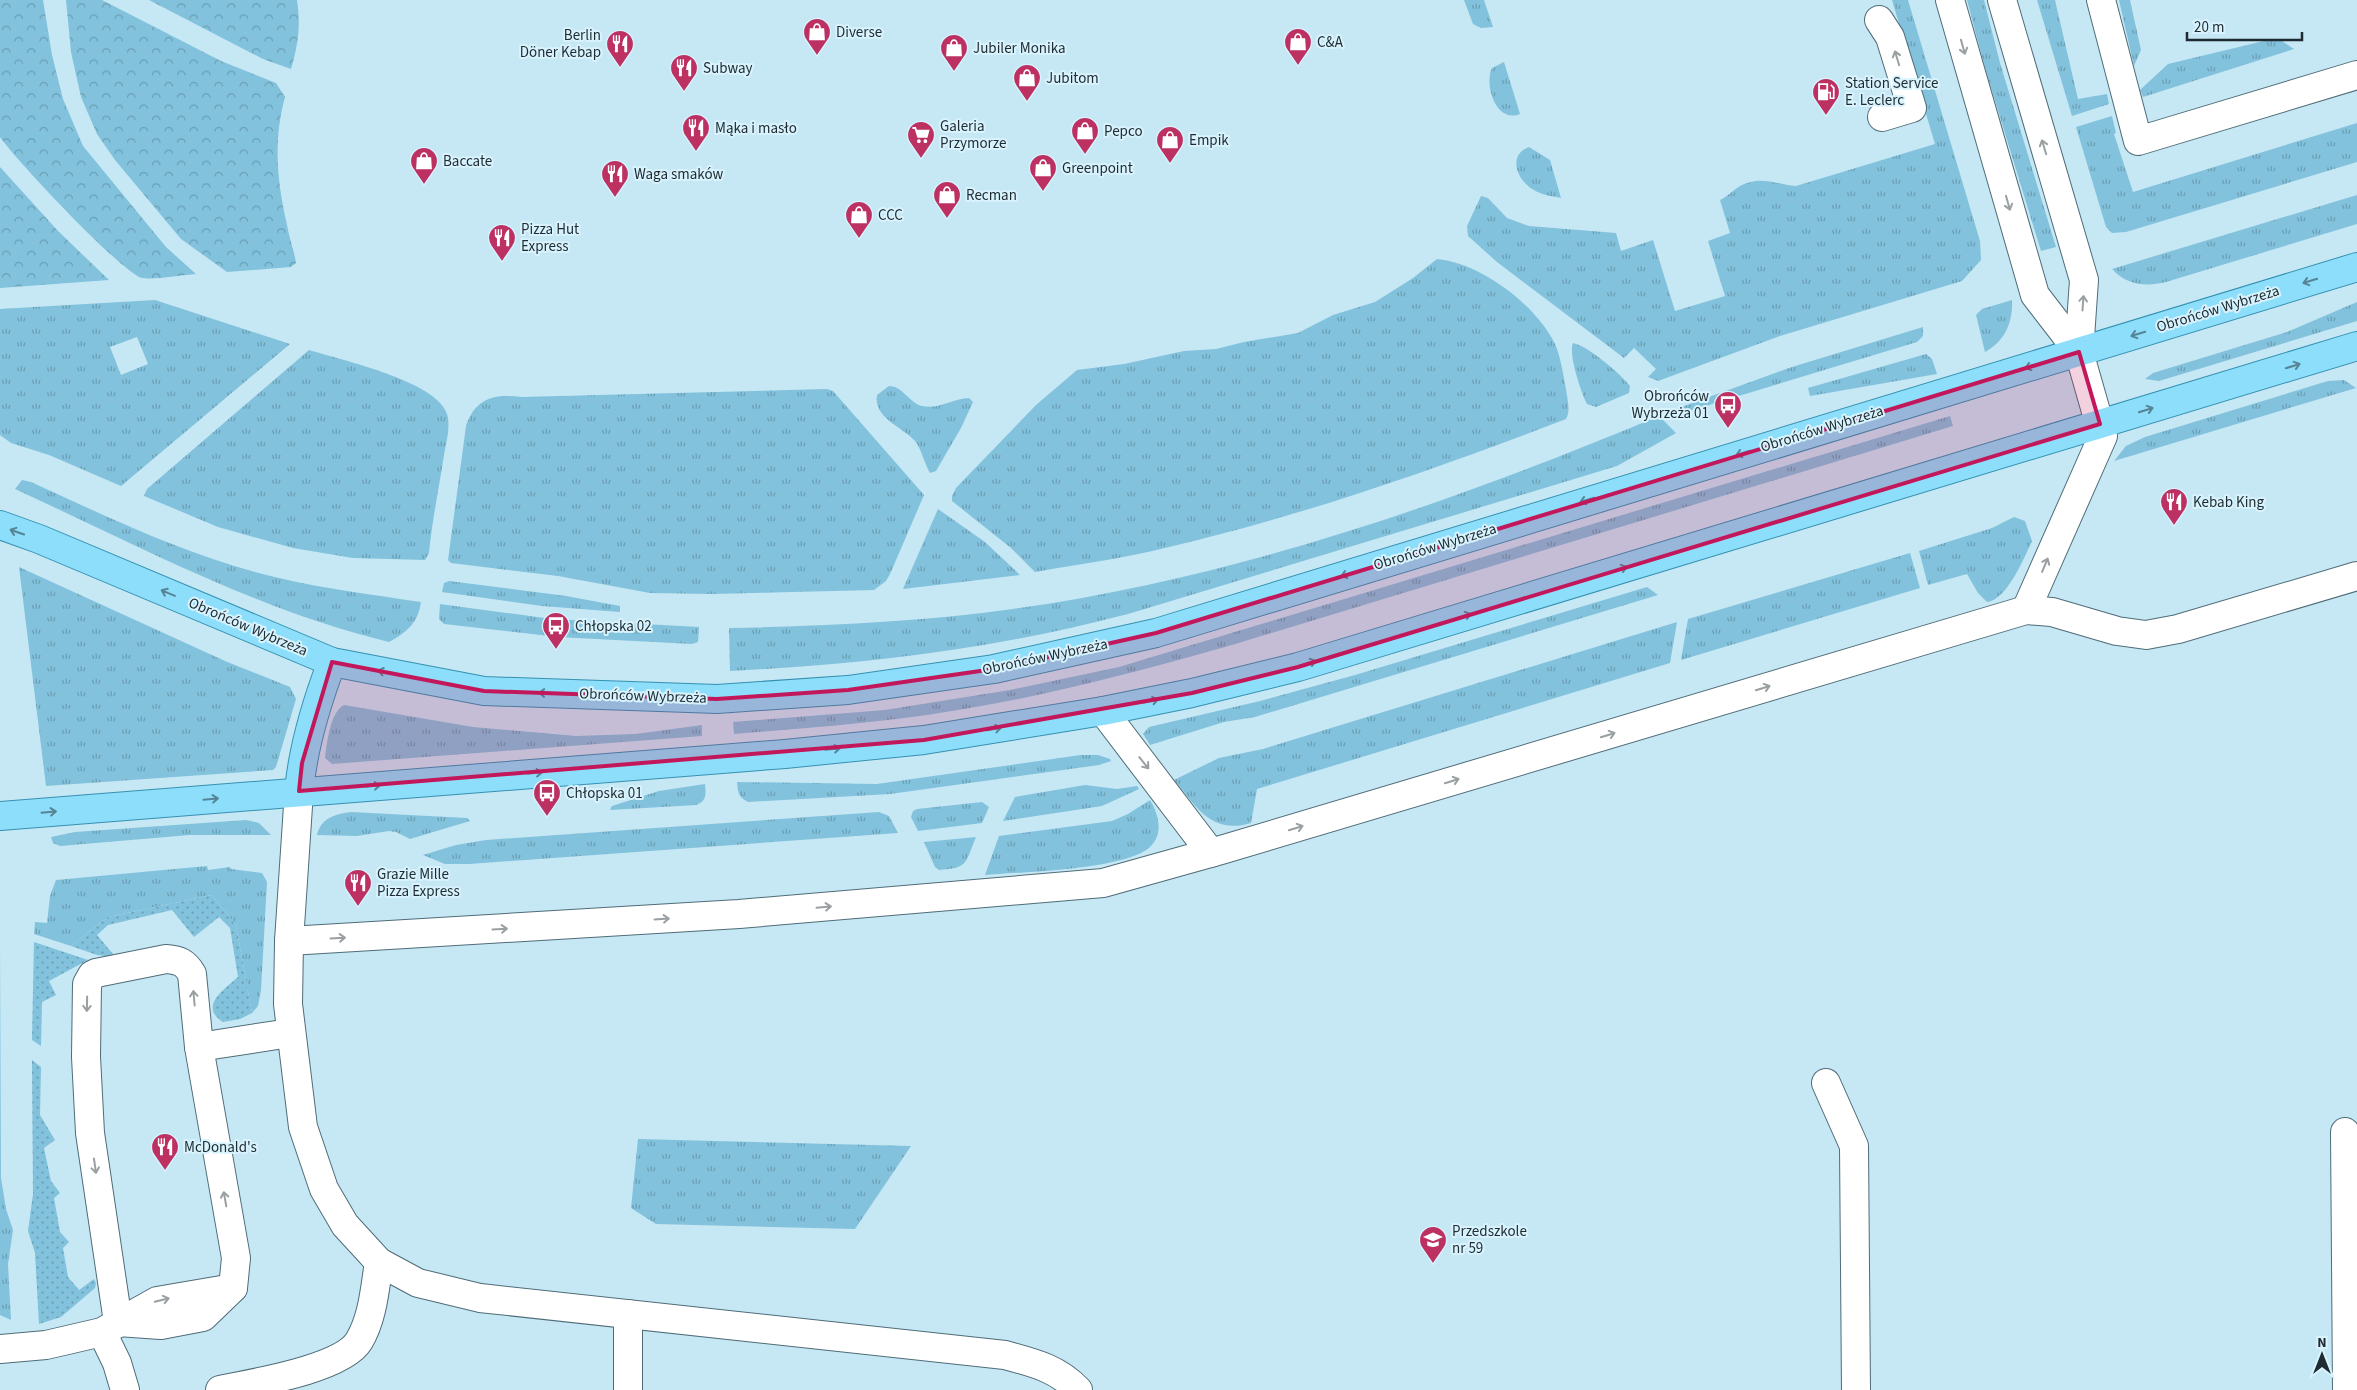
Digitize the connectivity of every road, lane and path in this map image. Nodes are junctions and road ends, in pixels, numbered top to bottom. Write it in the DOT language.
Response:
graph roads {
  1 [pos="1950,0"];
  2 [pos="2002,0"];
  3 [pos="2101,0"];
  4 [pos="1879,20"];
  5 [pos="2357,75"];
  6 [pos="1882,117"];
  7 [pos="2357,267"];
  8 [pos="2357,346"];
  9 [pos="2079,352"];
  10 [pos="2100,424"];
  11 [pos="0,526"];
  12 [pos="2357,576"];
  13 [pos="2026,610"];
  14 [pos="332,662"];
  15 [pos="1103,711"];
  16 [pos="299,791"];
  17 [pos="0,816"];
  18 [pos="1211,853"];
  19 [pos="289,941"];
  20 [pos="290,1033"];
  21 [pos="199,1046"];
  22 [pos="1826,1083"];
  23 [pos="2345,1132"];
  24 [pos="379,1262"];
  25 [pos="628,1314"];
  26 [pos="110,1327"];
  27 [pos="0,1349"];
  28 [pos="125,1390"];
  29 [pos="220,1390"];
  30 [pos="628,1390"];
  31 [pos="1078,1390"];
  32 [pos="1856,1390"];
  33 [pos="2347,1390"];
  1 -- 9 [label="street, one-way"];
  9 -- 2 [label="street, one-way"];
  3 -- 5 [label="street"];
  6 -- 4 [label="street, one-way"];
  7 -- 9 [label="main road, Obrońców Wybrzeża, one-way"];
  10 -- 8 [label="main road, one-way"];
  9 -- 10 [label="street"];
  9 -- 14 [label="main road, Obrońców Wybrzeża, one-way"];
  13 -- 10 [label="street, one-way"];
  15 -- 10 [label="main road, one-way"];
  14 -- 11 [label="main road, Obrońców Wybrzeża, one-way"];
  12 -- 13 [label="street"];
  18 -- 13 [label="street, one-way"];
  14 -- 16 [label="main road"];
  16 -- 15 [label="main road, one-way"];
  15 -- 18 [label="street, one-way"];
  17 -- 16 [label="main road, one-way"];
  16 -- 19 [label="street"];
  19 -- 18 [label="street, one-way"];
  19 -- 20 [label="street"];
  20 -- 21 [label="street"];
  20 -- 24 [label="street"];
  26 -- 21 [label="street, one-way"];
  21 -- 26 [label="street, one-way"];
  22 -- 32 [label="street"];
  23 -- 33 [label="street"];
  24 -- 25 [label="street"];
  24 -- 29 [label="street"];
  25 -- 30 [label="street"];
  25 -- 31 [label="street"];
  26 -- 27 [label="street"];
  26 -- 28 [label="street"];
}
